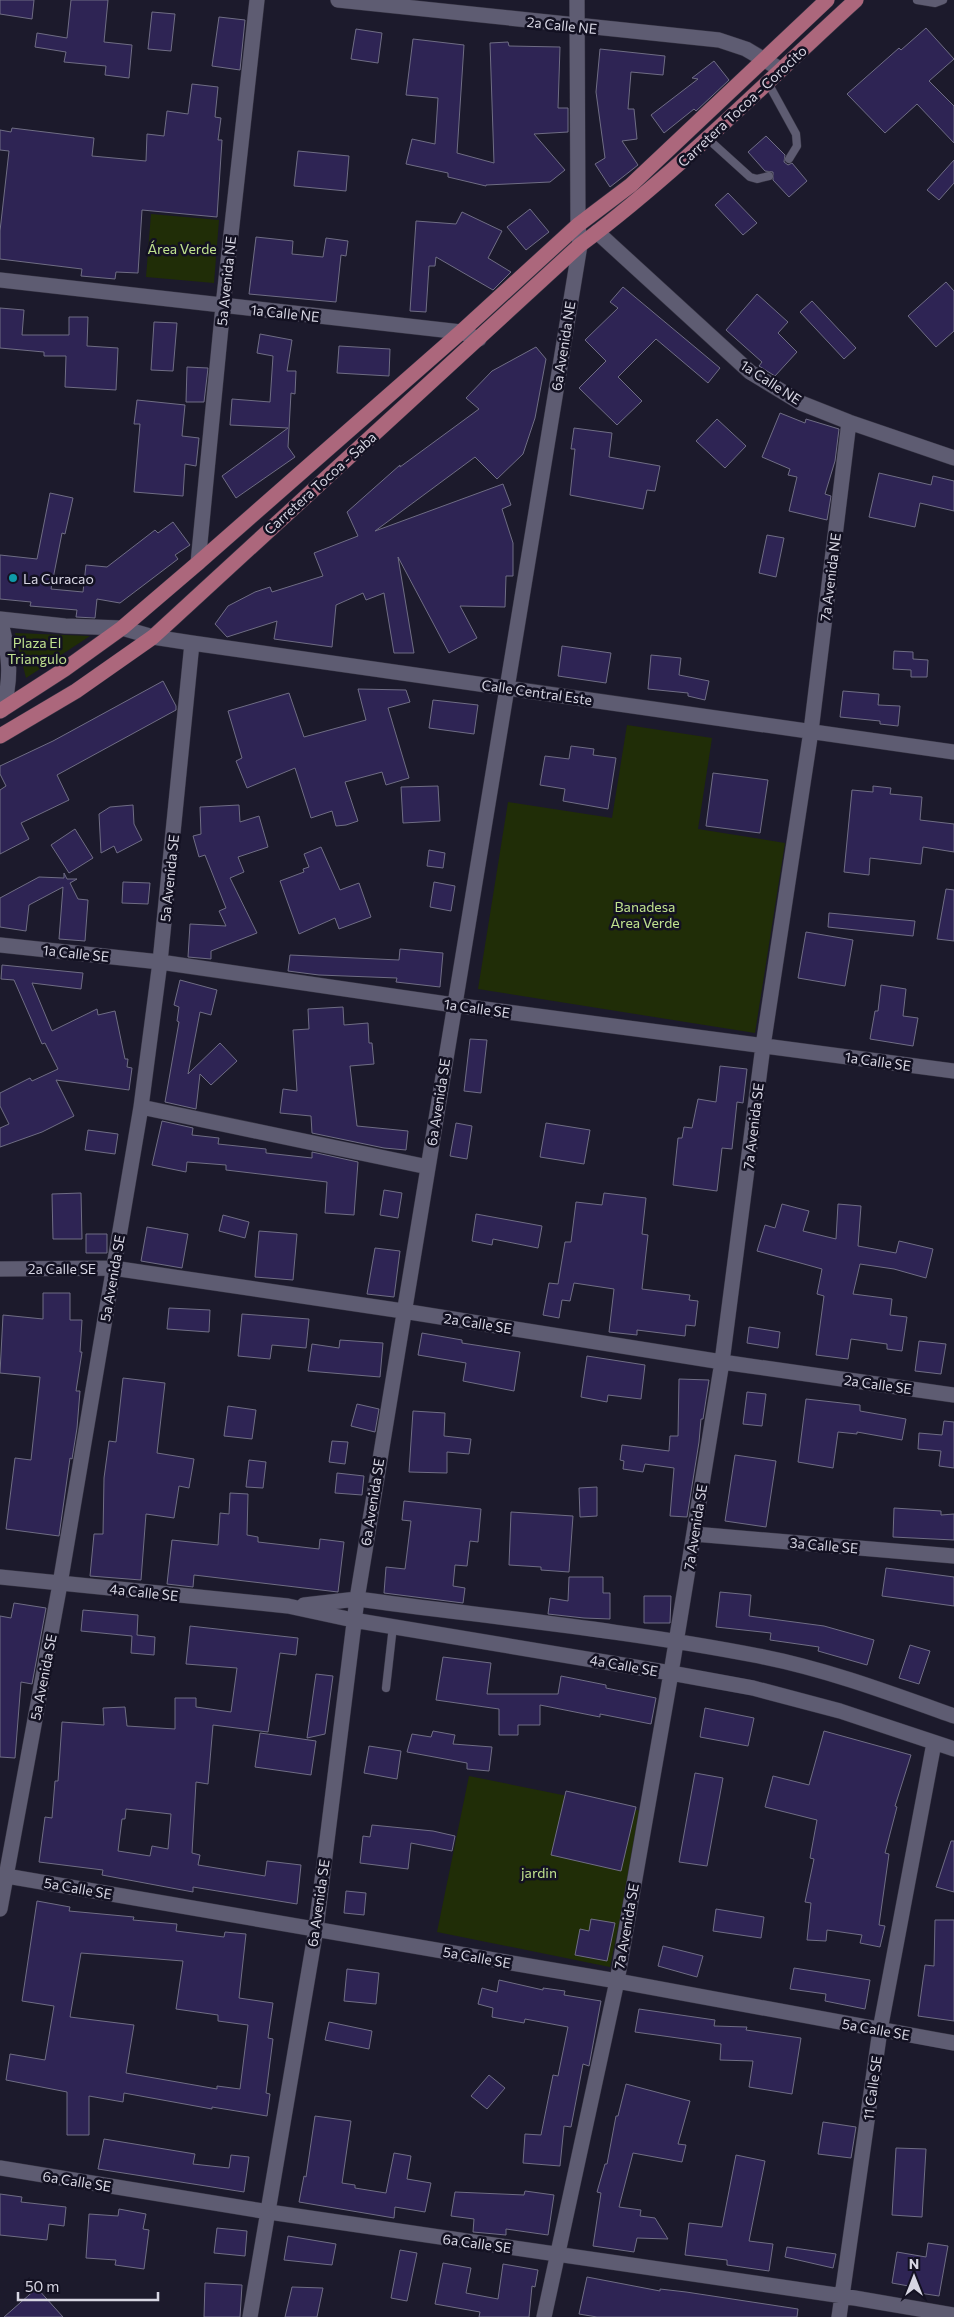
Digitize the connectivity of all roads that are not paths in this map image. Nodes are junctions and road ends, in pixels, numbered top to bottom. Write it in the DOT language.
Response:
graph roads {
  1 [pos="257,0"];
  2 [pos="338,0"];
  3 [pos="577,0"];
  4 [pos="827,0"];
  5 [pos="856,0"];
  6 [pos="917,0"];
  7 [pos="942,0"];
  8 [pos="576,26"];
  9 [pos="764,59"];
  10 [pos="780,70"];
  11 [pos="768,83"];
  12 [pos="708,139"];
  13 [pos="789,159"];
  14 [pos="770,176"];
  15 [pos="616,195"];
  16 [pos="625,210"];
  17 [pos="578,225"];
  18 [pos="597,232"];
  19 [pos="580,245"];
  20 [pos="0,280"];
  21 [pos="223,306"];
  22 [pos="461,332"];
  23 [pos="479,339"];
  24 [pos="848,422"];
  25 [pos="954,458"];
  26 [pos="198,563"];
  27 [pos="0,620"];
  28 [pos="122,628"];
  29 [pos="153,636"];
  30 [pos="192,643"];
  31 [pos="506,688"];
  32 [pos="1,710"];
  33 [pos="811,731"];
  34 [pos="0,736"];
  35 [pos="954,752"];
  36 [pos="0,945"];
  37 [pos="160,962"];
  38 [pos="454,1005"];
  39 [pos="763,1046"];
  40 [pos="954,1071"];
  41 [pos="140,1108"];
  42 [pos="428,1167"];
  43 [pos="113,1268"];
  44 [pos="0,1269"];
  45 [pos="402,1311"];
  46 [pos="722,1362"];
  47 [pos="954,1395"];
  48 [pos="694,1534"];
  49 [pos="954,1556"];
  50 [pos="0,1577"];
  51 [pos="60,1584"];
  52 [pos="356,1599"];
  53 [pos="288,1606"];
  54 [pos="354,1620"];
  55 [pos="393,1626"];
  56 [pos="676,1642"];
  57 [pos="671,1673"];
  58 [pos="386,1688"];
  59 [pos="954,1716"];
  60 [pos="934,1743"];
  61 [pos="954,1749"];
  62 [pos="2,1875"];
  63 [pos="0,1909"];
  64 [pos="316,1929"];
  65 [pos="617,1981"];
  66 [pos="880,2030"];
  67 [pos="954,2043"];
  68 [pos="0,2168"];
  69 [pos="269,2212"];
  70 [pos="556,2255"];
  71 [pos="842,2296"];
  72 [pos="954,2316"];
  73 [pos="250,2317"];
  74 [pos="544,2317"];
  75 [pos="840,2317"];
  1 -- 21 [label="street, 5a Avenida NE"];
  2 -- 8 [label="street, 2a Calle NE"];
  3 -- 8 [label="street, 6a Avenida NE"];
  4 -- 9 [label="main road, Carretera Tocoa - Corocito"];
  5 -- 10 [label="main road, Carretera Tocoa - Corocito"];
  6 -- 7 [label="lane"];
  8 -- 9 [label="street, 2a Calle NE"];
  8 -- 17 [label="street, 6a Avenida NE"];
  9 -- 10 [label="street, 2a Calle NE"];
  9 -- 15 [label="main road, Carretera Tocoa - Corocito"];
  10 -- 11 [label="main road, Carretera Tocoa - Corocito"];
  11 -- 12 [label="main road, Carretera Tocoa - Corocito"];
  11 -- 13 [label="lane"];
  12 -- 14 [label="lane"];
  12 -- 16 [label="main road, Carretera Tocoa - Corocito"];
  15 -- 17 [label="main road, Carretera Tocoa - Saba"];
  16 -- 18 [label="main road, Carretera Tocoa - Saba"];
  17 -- 19 [label="street, 6a Avenida NE"];
  17 -- 22 [label="main road, Carretera Tocoa - Saba"];
  18 -- 19 [label="main road, Carretera Tocoa - Saba"];
  18 -- 24 [label="street, 1a Calle NE"];
  19 -- 23 [label="main road, Carretera Tocoa - Saba"];
  19 -- 31 [label="street, 6a Avenida NE"];
  20 -- 21 [label="street, 1a Calle NE"];
  21 -- 22 [label="street, 1a Calle NE"];
  21 -- 26 [label="street, 5a Avenida NE"];
  22 -- 23 [label="street, 1a Calle NE"];
  22 -- 26 [label="main road, Carretera Tocoa - Saba"];
  23 -- 29 [label="main road, Carretera Tocoa - Saba"];
  24 -- 25 [label="street, 1a Calle NE"];
  24 -- 33 [label="street, 7a Avenida NE"];
  26 -- 28 [label="main road, Carretera Tocoa - Saba"];
  27 -- 28 [label="street, Calle Central Este"];
  27 -- 32 [label="street"];
  28 -- 29 [label="street, Calle Central Este"];
  28 -- 32 [label="main road, Carretera Tocoa - Saba"];
  29 -- 30 [label="street, Calle Central Este"];
  29 -- 34 [label="main road, Carretera Tocoa - Saba"];
  30 -- 31 [label="street, Calle Central Este"];
  30 -- 37 [label="street, 5a Avenida SE"];
  31 -- 33 [label="street, Calle Central Este"];
  31 -- 38 [label="street, 6a Avenida SE"];
  33 -- 35 [label="street, Calle Central Este"];
  33 -- 39 [label="street, 7a Avenida SE"];
  36 -- 37 [label="street, 1a Calle SE"];
  37 -- 38 [label="street, 1a Calle SE"];
  37 -- 41 [label="street, 5a Avenida SE"];
  38 -- 39 [label="street, 1a Calle SE"];
  38 -- 42 [label="street, 6a Avenida SE"];
  39 -- 40 [label="street, 1a Calle SE"];
  39 -- 46 [label="street, 7a Avenida SE"];
  41 -- 42 [label="street"];
  41 -- 43 [label="street, 5a Avenida SE"];
  42 -- 45 [label="street, 6a Avenida SE"];
  43 -- 44 [label="street, 2a Calle SE"];
  43 -- 45 [label="street, 2a Calle SE"];
  43 -- 51 [label="street, 5a Avenida SE"];
  45 -- 46 [label="street, 2a Calle SE"];
  45 -- 52 [label="street, 6a Avenida SE"];
  46 -- 47 [label="street, 2a Calle SE"];
  46 -- 48 [label="street, 7a Avenida SE"];
  48 -- 49 [label="street, 3a Calle SE"];
  48 -- 56 [label="street, 7a Avenida SE"];
  50 -- 51 [label="street, 4a Calle SE"];
  51 -- 53 [label="street, 4a Calle SE"];
  51 -- 62 [label="street, 5a Avenida SE"];
  52 -- 53 [label="street, 4a Calle SE"];
  52 -- 54 [label="street, 6a Avenida SE"];
  52 -- 56 [label="street, 4a Calle SE"];
  53 -- 54 [label="street, 4a Calle SE"];
  54 -- 55 [label="street, 4a Calle SE"];
  54 -- 64 [label="street, 6a Avenida SE"];
  55 -- 57 [label="street, 4a Calle SE"];
  55 -- 58 [label="lane"];
  56 -- 57 [label="street, 7a Avenida SE"];
  56 -- 59 [label="street, 4a Calle SE"];
  57 -- 60 [label="street, 4a Calle SE"];
  57 -- 65 [label="street, 7a Avenida SE"];
  60 -- 61 [label="street, 4a Calle SE"];
  60 -- 66 [label="street, 11 Calle SE"];
  62 -- 63 [label="street, 5a Avenida SE"];
  62 -- 64 [label="street, 5a Calle SE"];
  64 -- 65 [label="street, 5a Calle SE"];
  64 -- 69 [label="street, 6a Avenida SE"];
  65 -- 66 [label="street, 5a Calle SE"];
  65 -- 70 [label="street, 7a Avenida SE"];
  66 -- 67 [label="street, 5a Calle SE"];
  66 -- 71 [label="street, 11 Calle SE"];
  68 -- 69 [label="street, 6a Calle SE"];
  69 -- 70 [label="street, 6a Calle SE"];
  69 -- 73 [label="street, 6a Avenida SE"];
  70 -- 71 [label="street, 6a Calle SE"];
  70 -- 74 [label="street, 7a Avenida SE"];
  71 -- 72 [label="street, 6a Calle SE"];
  71 -- 75 [label="street, 11 Calle SE"];
}
